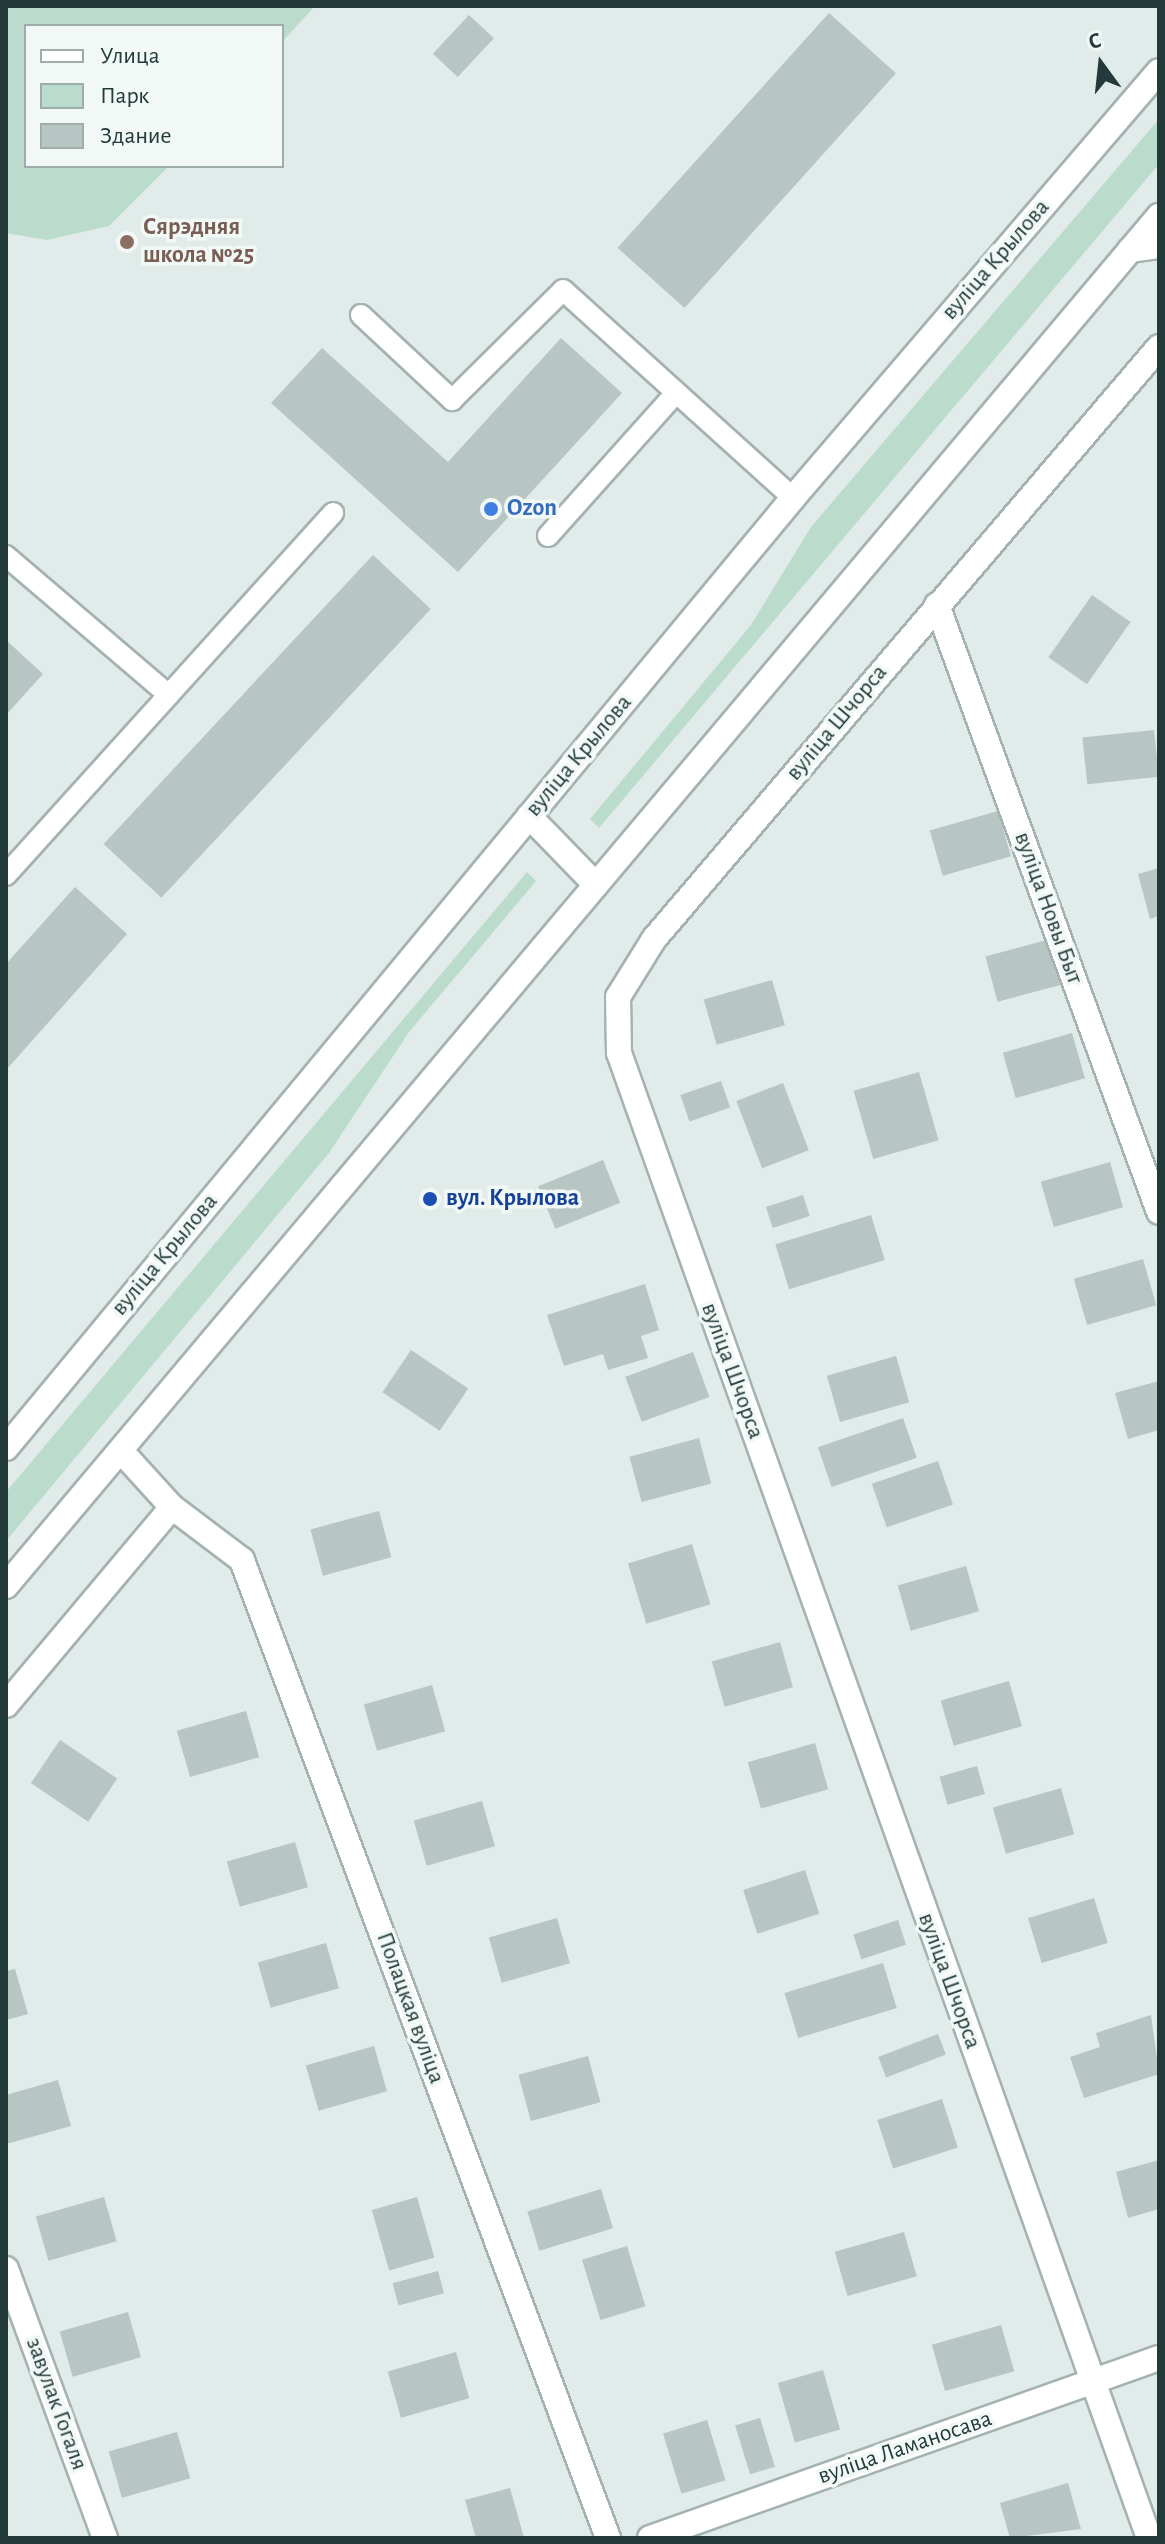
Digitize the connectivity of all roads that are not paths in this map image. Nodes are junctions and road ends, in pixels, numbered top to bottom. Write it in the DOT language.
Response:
graph roads {
  1 [pos="1159,71"];
  2 [pos="1159,216"];
  3 [pos="1159,246"];
  4 [pos="1130,250"];
  5 [pos="361,315"];
  6 [pos="1159,347"];
  7 [pos="676,393"];
  8 [pos="793,498"];
  9 [pos="333,513"];
  10 [pos="548,536"];
  11 [pos="6,556"];
  12 [pos="937,605"];
  13 [pos="169,695"];
  14 [pos="529,816"];
  15 [pos="6,875"];
  16 [pos="596,885"];
  17 [pos="1159,1212"];
  18 [pos="6,1448"];
  19 [pos="121,1451"];
  20 [pos="172,1507"];
  21 [pos="6,1586"];
  22 [pos="6,1705"];
  23 [pos="6,2269"];
  24 [pos="1159,2358"];
  25 [pos="1092,2382"];
  26 [pos="105,2538"];
  27 [pos="608,2538"];
  28 [pos="650,2538"];
  29 [pos="1149,2538"];
  1 -- 8 [label="street, вуліца Крылова"];
  2 -- 4 [label="street"];
  3 -- 4 [label="street"];
  4 -- 16 [label="street"];
  5 -- 7 [label="lane"];
  6 -- 12 [label="street, вуліца Шчорса"];
  7 -- 8 [label="lane"];
  7 -- 10 [label="lane"];
  8 -- 14 [label="street, вуліца Крылова"];
  9 -- 13 [label="lane"];
  11 -- 13 [label="lane"];
  12 -- 17 [label="street, вуліца Новы Быт"];
  12 -- 25 [label="street, вуліца Шчорса"];
  13 -- 15 [label="lane"];
  14 -- 16 [label="street"];
  14 -- 18 [label="street, вуліца Крылова"];
  16 -- 19 [label="street"];
  19 -- 20 [label="street, Полацкая вуліца"];
  19 -- 21 [label="street"];
  20 -- 22 [label="street"];
  20 -- 27 [label="street, Полацкая вуліца"];
  23 -- 26 [label="street, завулак Гогаля"];
  24 -- 25 [label="street, вуліца Ламаносава"];
  25 -- 28 [label="street, вуліца Ламаносава"];
  25 -- 29 [label="street, вуліца Шчорса"];
}
